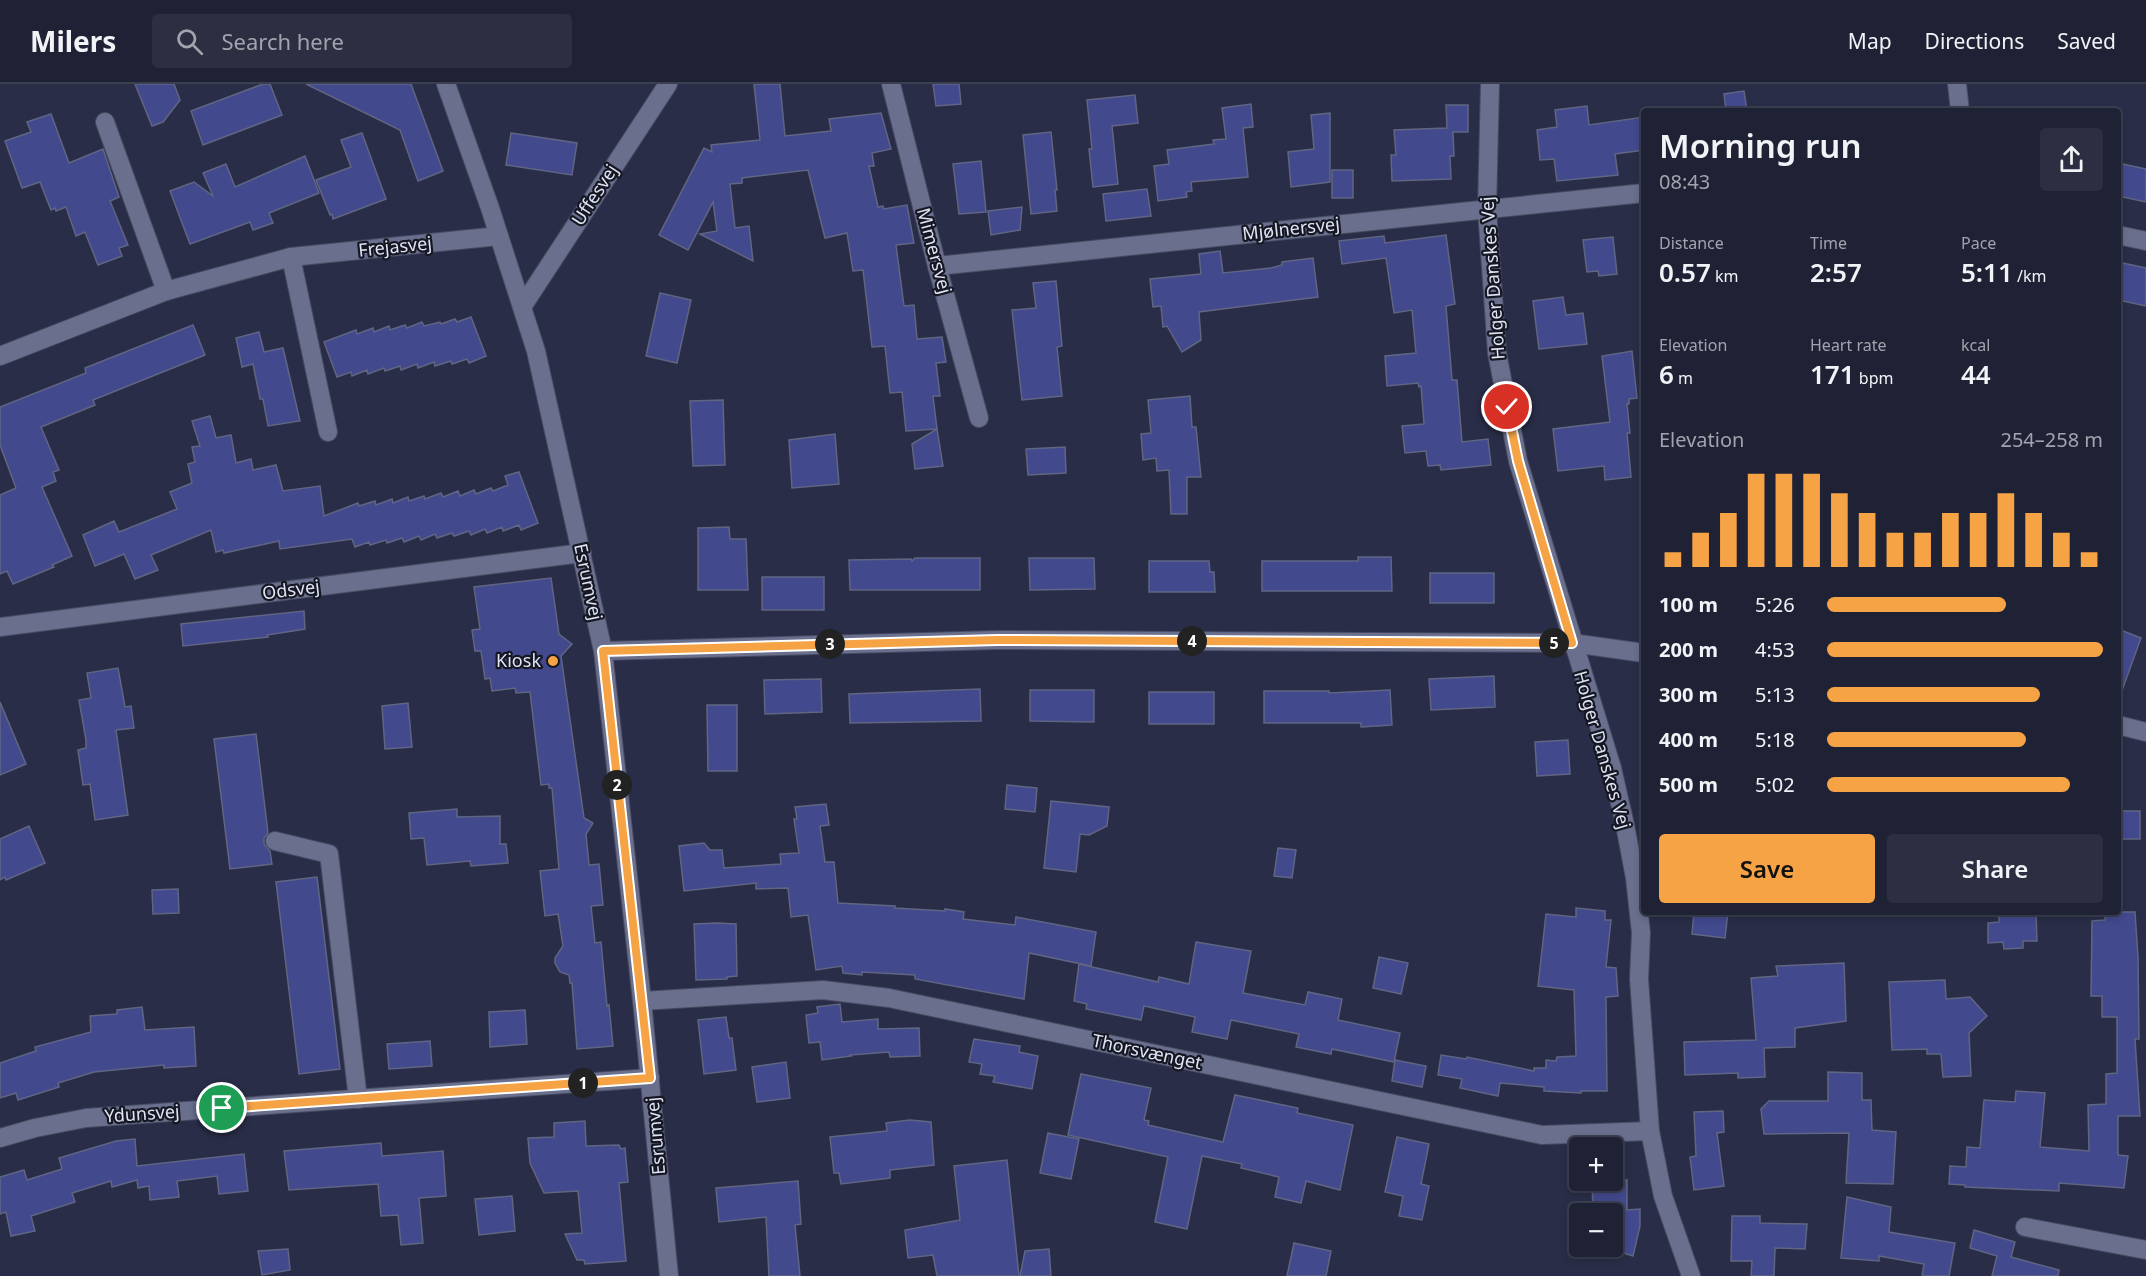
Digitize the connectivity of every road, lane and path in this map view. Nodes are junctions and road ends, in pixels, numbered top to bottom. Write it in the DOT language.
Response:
graph roads {
  1 [pos="446,84"];
  2 [pos="668,84"];
  3 [pos="891,84"];
  4 [pos="1491,84"];
  5 [pos="1957,84"];
  6 [pos="1960,108"];
  7 [pos="105,122"];
  8 [pos="1641,193"];
  9 [pos="1487,209"];
  10 [pos="499,236"];
  11 [pos="2121,236"];
  12 [pos="2146,241"];
  13 [pos="291,257"];
  14 [pos="937,266"];
  15 [pos="166,291"];
  16 [pos="522,307"];
  17 [pos="0,356"];
  18 [pos="979,418"];
  19 [pos="328,432"];
  20 [pos="582,553"];
  21 [pos="0,627"];
  22 [pos="1572,643"];
  23 [pos="603,651"];
  24 [pos="1641,653"];
  25 [pos="2121,725"];
  26 [pos="2146,732"];
  27 [pos="275,841"];
  28 [pos="642,1001"];
  29 [pos="650,1078"];
  30 [pos="358,1099"];
  31 [pos="1650,1131"];
  32 [pos="0,1138"];
  33 [pos="2025,1227"];
  34 [pos="2146,1250"];
  35 [pos="669,1276"];
  36 [pos="1691,1276"];
  1 -- 10 [label="street, Esrumvej"];
  2 -- 16 [label="street, Uffesvej"];
  3 -- 14 [label="street, Mimersvej"];
  4 -- 9 [label="street, Holger Danskes Vej"];
  5 -- 6 [label="street"];
  7 -- 15 [label="street"];
  8 -- 9 [label="street, Mjølnersvej"];
  9 -- 14 [label="street, Mjølnersvej"];
  9 -- 22 [label="street, Holger Danskes Vej"];
  10 -- 13 [label="street, Frejasvej"];
  10 -- 16 [label="street, Esrumvej"];
  11 -- 12 [label="street"];
  13 -- 15 [label="street, Frejasvej"];
  13 -- 19 [label="street"];
  14 -- 18 [label="street, Mimersvej"];
  15 -- 17 [label="street, Frejasvej"];
  16 -- 20 [label="street, Esrumvej"];
  20 -- 21 [label="street, Odsvej"];
  20 -- 23 [label="street, Esrumvej"];
  22 -- 23 [label="street"];
  22 -- 24 [label="street"];
  22 -- 31 [label="street, Holger Danskes Vej"];
  23 -- 28 [label="street, Esrumvej"];
  25 -- 26 [label="street"];
  27 -- 30 [label="street"];
  28 -- 29 [label="street, Esrumvej"];
  28 -- 31 [label="street, Thorsvænget"];
  29 -- 30 [label="street, Ydunsvej"];
  29 -- 35 [label="street, Esrumvej"];
  30 -- 32 [label="street, Ydunsvej"];
  31 -- 36 [label="street, Holger Danskes Vej"];
  33 -- 34 [label="street"];
}
